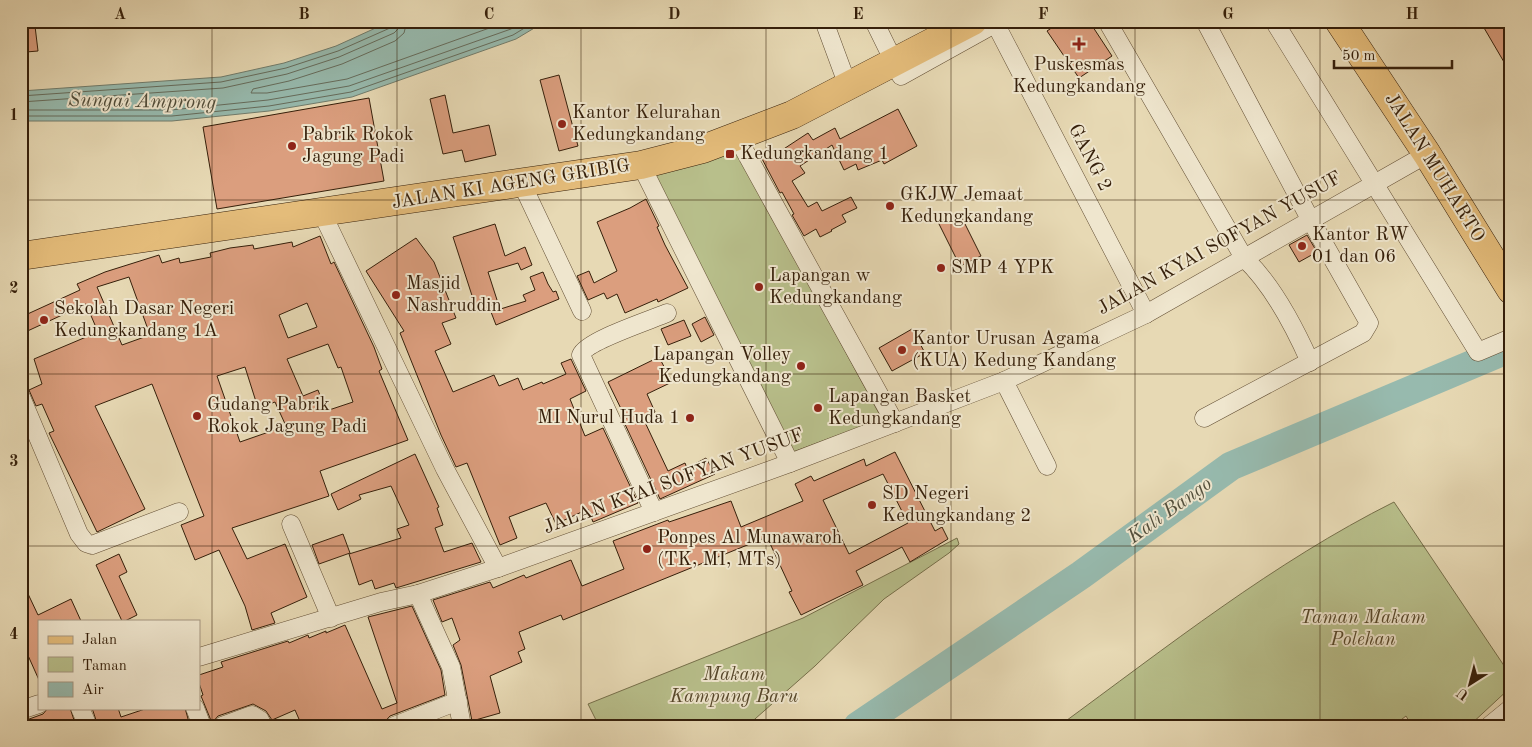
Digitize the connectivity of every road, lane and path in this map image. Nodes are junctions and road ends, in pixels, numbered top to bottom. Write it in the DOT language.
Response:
graph roads {
  1 [pos="824,21"];
  2 [pos="874,21"];
  3 [pos="973,21"];
  4 [pos="994,21"];
  5 [pos="1000,21"];
  6 [pos="1107,21"];
  7 [pos="1205,21"];
  8 [pos="1274,21"];
  9 [pos="1339,21"];
  10 [pos="848,86"];
  11 [pos="737,137"];
  12 [pos="1427,154"];
  13 [pos="641,165"];
  14 [pos="522,184"];
  15 [pos="322,213"];
  16 [pos="1310,219"];
  17 [pos="21,256"];
  18 [pos="1244,258"];
  19 [pos="1509,287"];
  20 [pos="582,312"];
  21 [pos="667,314"];
  22 [pos="1146,314"];
  23 [pos="1511,338"];
  24 [pos="1310,362"];
  25 [pos="1004,381"];
  26 [pos="21,397"];
  27 [pos="1204,418"];
  28 [pos="895,423"];
  29 [pos="790,463"];
  30 [pos="1047,466"];
  31 [pos="180,512"];
  32 [pos="654,512"];
  33 [pos="291,524"];
  34 [pos="498,568"];
  35 [pos="418,594"];
  36 [pos="331,618"];
  37 [pos="200,657"];
  38 [pos="458,700"];
  39 [pos="1511,708"];
  40 [pos="81,710"];
  41 [pos="196,710"];
  42 [pos="88,726"];
  43 [pos="202,726"];
  44 [pos="222,726"];
  45 [pos="263,726"];
  46 [pos="394,726"];
  47 [pos="462,726"];
  48 [pos="1489,726"];
  1 -- 10 [label="street"];
  2 -- 5 [label="street"];
  3 -- 10 [label="main road, JALAN KI AGENG GRIBIG"];
  4 -- 22 [label="street, GANG 2"];
  6 -- 18 [label="street"];
  7 -- 16 [label="street"];
  8 -- 23 [label="street"];
  9 -- 12 [label="main road, JALAN MUHARTO"];
  10 -- 11 [label="main road, JALAN KI AGENG GRIBIG"];
  11 -- 13 [label="main road, JALAN KI AGENG GRIBIG"];
  11 -- 28 [label="street"];
  12 -- 16 [label="street, JALAN KYAI SOFYAN YUSUF"];
  12 -- 19 [label="main road, JALAN MUHARTO"];
  13 -- 14 [label="main road, JALAN KI AGENG GRIBIG"];
  13 -- 29 [label="street"];
  14 -- 15 [label="main road, JALAN KI AGENG GRIBIG"];
  14 -- 20 [label="street"];
  15 -- 17 [label="main road, JALAN KI AGENG GRIBIG"];
  15 -- 34 [label="street"];
  16 -- 18 [label="street, JALAN KYAI SOFYAN YUSUF"];
  16 -- 24 [label="street"];
  18 -- 22 [label="street, JALAN KYAI SOFYAN YUSUF"];
  18 -- 24 [label="street"];
  21 -- 32 [label="street"];
  22 -- 25 [label="street, JALAN KYAI SOFYAN YUSUF"];
  24 -- 27 [label="street"];
  25 -- 28 [label="street, JALAN KYAI SOFYAN YUSUF"];
  25 -- 30 [label="street"];
  26 -- 31 [label="street"];
  28 -- 29 [label="street, JALAN KYAI SOFYAN YUSUF"];
  29 -- 32 [label="street, JALAN KYAI SOFYAN YUSUF"];
  32 -- 34 [label="street, JALAN KYAI SOFYAN YUSUF"];
  33 -- 36 [label="street"];
  34 -- 35 [label="street, JALAN KYAI SOFYAN YUSUF"];
  35 -- 36 [label="street, JALAN KYAI SOFYAN YUSUF"];
  35 -- 38 [label="street"];
  36 -- 37 [label="street, JALAN KYAI SOFYAN YUSUF"];
  38 -- 46 [label="street"];
  38 -- 47 [label="street"];
  39 -- 48 [label="street"];
  40 -- 42 [label="street"];
  41 -- 43 [label="street"];
  44 -- 45 [label="street"];
}
